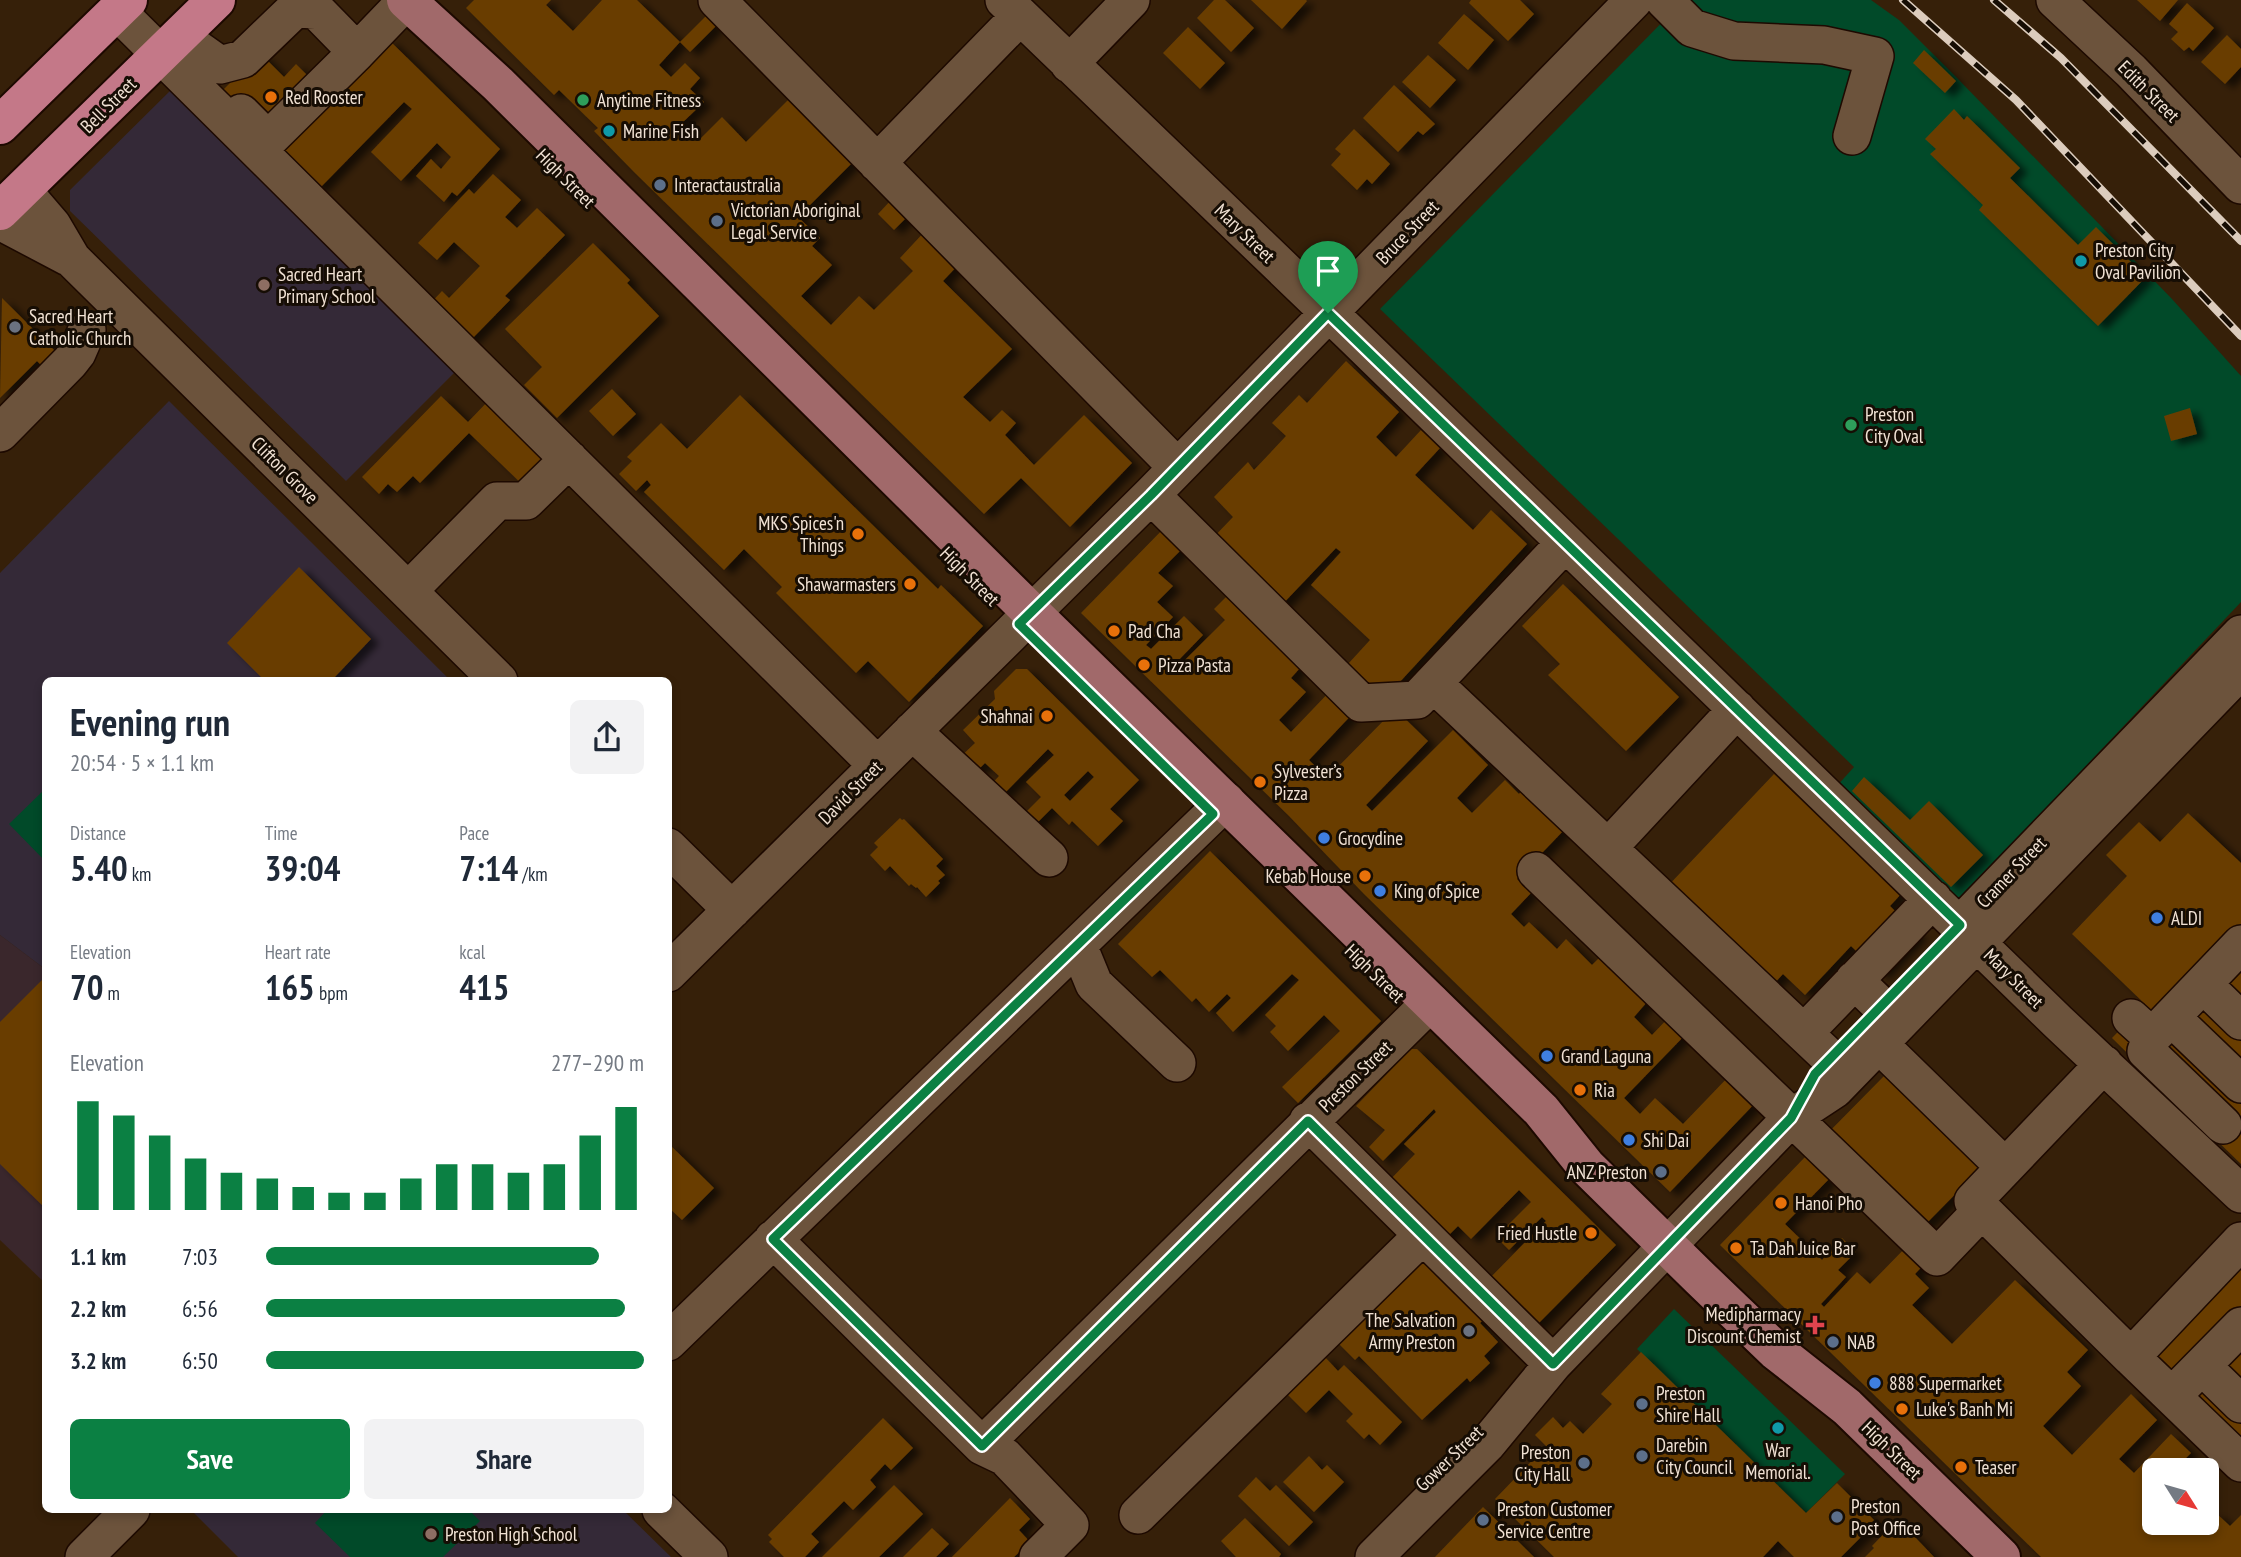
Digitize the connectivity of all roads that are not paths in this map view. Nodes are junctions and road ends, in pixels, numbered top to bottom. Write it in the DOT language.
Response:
graph roads {
  1 [pos="216,0"];
  2 [pos="717,0"];
  3 [pos="1131,0"];
  4 [pos="1634,0"];
  5 [pos="1664,0"];
  6 [pos="2055,0"];
  7 [pos="123,5"];
  8 [pos="1012,8"];
  9 [pos="415,9"];
  10 [pos="170,45"];
  11 [pos="357,52"];
  12 [pos="1069,64"];
  13 [pos="220,65"];
  14 [pos="0,125"];
  15 [pos="1852,136"];
  16 [pos="877,163"];
  17 [pos="2241,186"];
  18 [pos="11,201"];
  19 [pos="0,221"];
  20 [pos="72,259"];
  21 [pos="1328,313"];
  22 [pos="87,330"];
  23 [pos="0,433"];
  24 [pos="569,459"];
  25 [pos="1177,467"];
  26 [pos="1151,495"];
  27 [pos="1565,543"];
  28 [pos="408,591"];
  29 [pos="1025,618"];
  30 [pos="2241,634"];
  31 [pos="2241,670"];
  32 [pos="495,677"];
  33 [pos="1433,683"];
  34 [pos="1737,709"];
  35 [pos="912,731"];
  36 [pos="877,765"];
  37 [pos="1219,808"];
  38 [pos="1608,848"];
  39 [pos="672,851"];
  40 [pos="1049,858"];
  41 [pos="1536,871"];
  42 [pos="1933,899"];
  43 [pos="732,910"];
  44 [pos="1968,934"];
  45 [pos="1079,944"];
  46 [pos="2240,946"];
  47 [pos="672,969"];
  48 [pos="1854,980"];
  49 [pos="2203,984"];
  50 [pos="1881,1006"];
  51 [pos="1425,1009"];
  52 [pos="2241,1021"];
  53 [pos="2151,1024"];
  54 [pos="1804,1033"];
  55 [pos="1879,1044"];
  56 [pos="1830,1059"];
  57 [pos="1177,1063"];
  58 [pos="2104,1064"];
  59 [pos="2241,1084"];
  60 [pos="1791,1118"];
  61 [pos="1308,1121"];
  62 [pos="2229,1124"];
  63 [pos="2005,1167"];
  64 [pos="2241,1194"];
  65 [pos="1982,1210"];
  66 [pos="1422,1236"];
  67 [pos="773,1239"];
  68 [pos="2241,1241"];
  69 [pos="1668,1246"];
  70 [pos="672,1338"];
  71 [pos="2237,1338"];
  72 [pos="1776,1351"];
  73 [pos="2131,1357"];
  74 [pos="1553,1364"];
  75 [pos="2202,1366"];
  76 [pos="2172,1396"];
  77 [pos="2241,1405"];
  78 [pos="2212,1435"];
  79 [pos="982,1446"];
  80 [pos="2241,1463"];
  81 [pos="128,1513"];
  82 [pos="664,1513"];
  83 [pos="1138,1515"];
  84 [pos="84,1557"];
  85 [pos="709,1557"];
  86 [pos="1038,1557"];
  87 [pos="1348,1557"];
  88 [pos="1374,1557"];
  89 [pos="1969,1557"];
  90 [pos="2001,1557"];
  1 -- 10 [label="highway, Bell Street"];
  2 -- 16 [label="street"];
  3 -- 12 [label="street"];
  4 -- 21 [label="street, Bruce Street"];
  5 -- 15 [label="street"];
  6 -- 17 [label="street, Edith Street"];
  7 -- 10 [label="street"];
  7 -- 14 [label="highway"];
  8 -- 12 [label="street, Mary Street"];
  8 -- 16 [label="street"];
  9 -- 11 [label="street"];
  9 -- 29 [label="main road, High Street"];
  10 -- 13 [label="street"];
  10 -- 18 [label="highway, Bell Street"];
  10 -- 24 [label="street"];
  11 -- 13 [label="street"];
  11 -- 13 [label="street"];
  12 -- 21 [label="street, Mary Street"];
  16 -- 25 [label="street"];
  18 -- 20 [label="street, Clifton Grove"];
  19 -- 20 [label="street, Clifton Grove"];
  20 -- 28 [label="street, Clifton Grove"];
  21 -- 25 [label="street, Bruce Street"];
  21 -- 27 [label="street, Mary Street"];
  22 -- 23 [label="street"];
  24 -- 28 [label="street"];
  24 -- 36 [label="street"];
  25 -- 26 [label="street, Bruce Street"];
  26 -- 29 [label="street, Bruce Street"];
  26 -- 33 [label="street"];
  27 -- 33 [label="street"];
  27 -- 34 [label="street, Mary Street"];
  28 -- 32 [label="street, Clifton Grove"];
  29 -- 35 [label="street, David Street"];
  29 -- 37 [label="main road, High Street"];
  30 -- 44 [label="street, Cramer Street"];
  31 -- 44 [label="street, Cramer Street"];
  33 -- 38 [label="street"];
  34 -- 38 [label="street"];
  34 -- 42 [label="street, Mary Street"];
  35 -- 36 [label="street, David Street"];
  35 -- 40 [label="street"];
  36 -- 43 [label="street, David Street"];
  37 -- 45 [label="street"];
  37 -- 51 [label="main road, High Street"];
  38 -- 54 [label="street"];
  39 -- 43 [label="street"];
  41 -- 60 [label="street"];
  42 -- 44 [label="street, Mary Street"];
  42 -- 48 [label="street"];
  43 -- 47 [label="street, David Street"];
  44 -- 50 [label="street, Cramer Street"];
  44 -- 55 [label="street, Cramer Street"];
  44 -- 58 [label="street, Mary Street"];
  45 -- 57 [label="street"];
  45 -- 67 [label="street"];
  46 -- 49 [label="street"];
  48 -- 50 [label="street"];
  48 -- 54 [label="street"];
  49 -- 52 [label="street"];
  49 -- 53 [label="street"];
  50 -- 56 [label="street, Cramer Street"];
  51 -- 61 [label="street, Preston Street"];
  51 -- 69 [label="main road, High Street"];
  53 -- 59 [label="street"];
  53 -- 62 [label="street"];
  54 -- 56 [label="street"];
  55 -- 60 [label="street, Cramer Street"];
  55 -- 63 [label="street"];
  56 -- 60 [label="street, Cramer Street"];
  58 -- 63 [label="street"];
  58 -- 64 [label="street, Mary Street"];
  60 -- 65 [label="street"];
  60 -- 69 [label="street, Cramer Street"];
  61 -- 66 [label="street"];
  61 -- 79 [label="street, Preston Street"];
  63 -- 65 [label="street"];
  65 -- 73 [label="street"];
  66 -- 74 [label="street"];
  66 -- 83 [label="street"];
  67 -- 70 [label="street"];
  67 -- 79 [label="street"];
  68 -- 73 [label="street"];
  69 -- 72 [label="main road, High Street"];
  69 -- 74 [label="street, Gower Street"];
  71 -- 75 [label="street"];
  72 -- 89 [label="main road, High Street"];
  72 -- 90 [label="main road, High Street"];
  73 -- 76 [label="street"];
  74 -- 87 [label="street, Gower Street"];
  74 -- 88 [label="street, Gower Street"];
  75 -- 76 [label="street"];
  75 -- 77 [label="street"];
  76 -- 78 [label="street"];
  77 -- 78 [label="street"];
  78 -- 80 [label="street"];
  79 -- 86 [label="street"];
  81 -- 84 [label="street"];
  82 -- 85 [label="street"];
}
